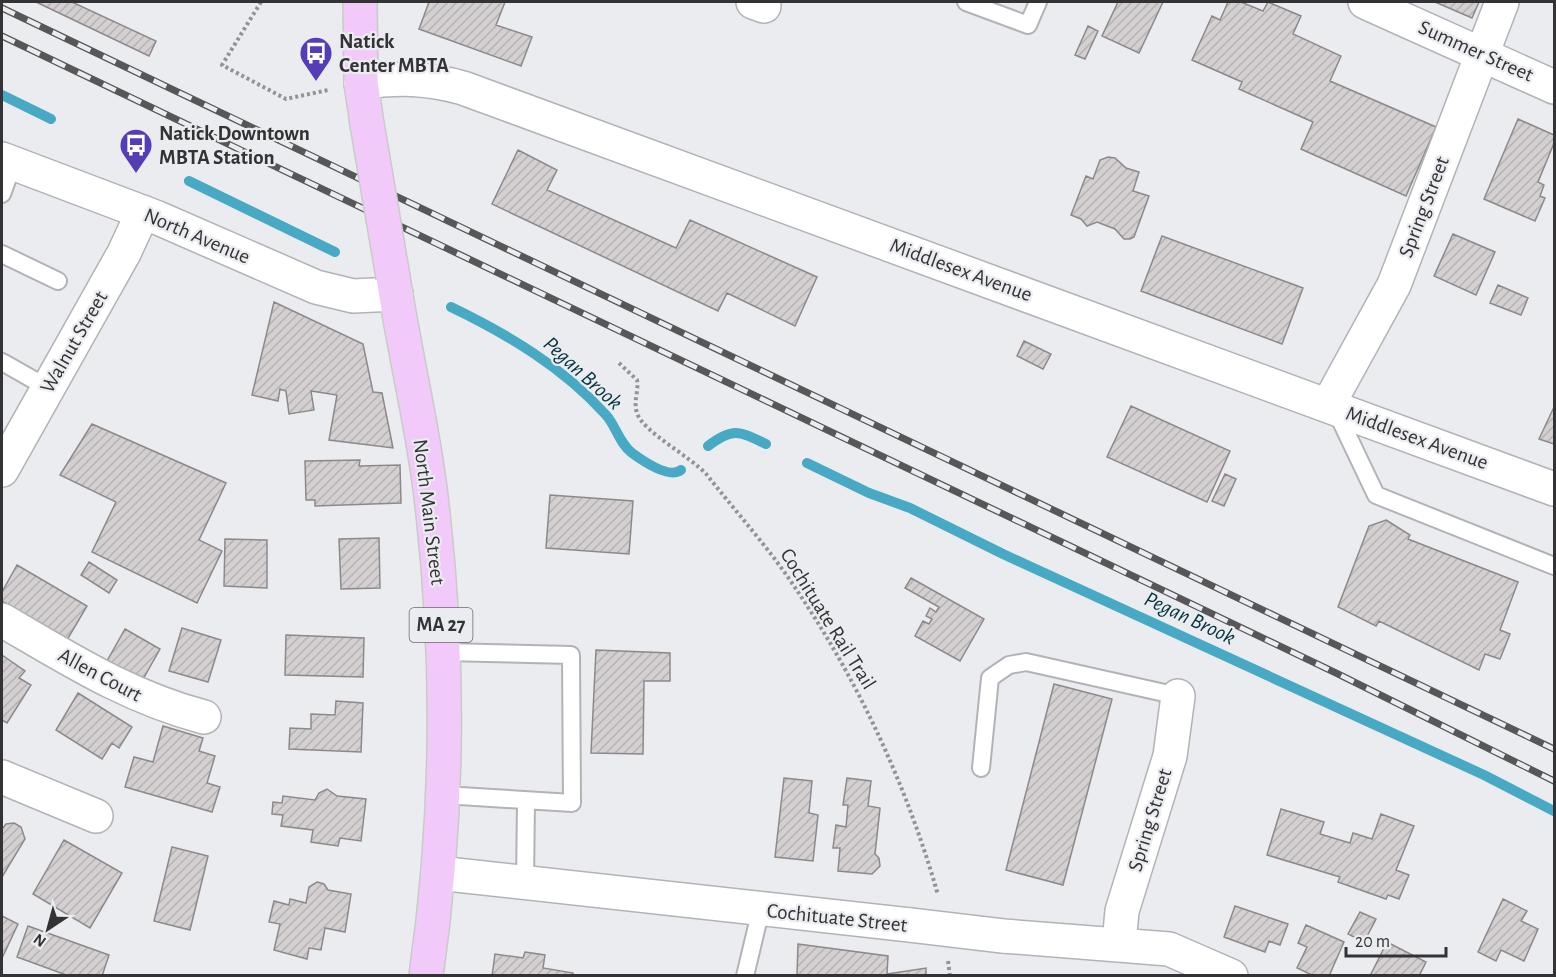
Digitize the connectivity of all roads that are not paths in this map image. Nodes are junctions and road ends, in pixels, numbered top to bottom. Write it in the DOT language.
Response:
graph roads {
  1 [pos="360,2"];
  2 [pos="966,2"];
  3 [pos="1038,2"];
  4 [pos="1365,2"];
  5 [pos="1502,2"];
  6 [pos="1484,54"];
  7 [pos="361,83"];
  8 [pos="1554,87"];
  9 [pos="8,161"];
  10 [pos="2,194"];
  11 [pos="143,212"];
  12 [pos="2,254"];
  13 [pos="58,280"];
  14 [pos="395,286"];
  15 [pos="2,362"];
  16 [pos="48,388"];
  17 [pos="1331,407"];
  18 [pos="2,470"];
  19 [pos="1554,489"];
  20 [pos="1554,566"];
  21 [pos="2,620"];
  22 [pos="443,652"];
  23 [pos="1178,696"];
  24 [pos="204,717"];
  25 [pos="981,768"];
  26 [pos="2,777"];
  27 [pos="444,795"];
  28 [pos="526,801"];
  29 [pos="96,816"];
  30 [pos="438,873"];
  31 [pos="525,883"];
  32 [pos="762,909"];
  33 [pos="1119,944"];
  34 [pos="426,975"];
  35 [pos="745,975"];
  36 [pos="1232,975"];
  1 -- 7 [label="main road, MA 27"];
  2 -- 3 [label="lane"];
  4 -- 6 [label="street, Summer Street"];
  5 -- 6 [label="street, Spring Street"];
  6 -- 8 [label="street, Summer Street"];
  6 -- 17 [label="street, Spring Street"];
  7 -- 14 [label="main road, North Main Street / MA 27, bridge"];
  7 -- 17 [label="street, Middlesex Avenue"];
  9 -- 10 [label="lane"];
  9 -- 11 [label="street, North Avenue"];
  11 -- 14 [label="street, North Avenue"];
  11 -- 16 [label="street, Walnut Street"];
  12 -- 13 [label="lane"];
  14 -- 22 [label="main road, North Main Street / MA 27"];
  15 -- 16 [label="lane"];
  16 -- 18 [label="street, Walnut Street"];
  17 -- 19 [label="street, Middlesex Avenue"];
  17 -- 20 [label="lane"];
  21 -- 24 [label="street, Allen Court"];
  22 -- 27 [label="main road, North Main Street / MA 27"];
  22 -- 28 [label="lane"];
  23 -- 25 [label="lane"];
  23 -- 33 [label="street, Spring Street"];
  26 -- 29 [label="street"];
  27 -- 28 [label="lane"];
  27 -- 30 [label="main road, North Main Street / MA 27"];
  28 -- 31 [label="lane"];
  30 -- 31 [label="street, Cochituate Street"];
  30 -- 34 [label="main road, North Main Street / MA 27"];
  31 -- 32 [label="street, Cochituate Street"];
  32 -- 33 [label="street, Cochituate Street, bridge"];
  32 -- 35 [label="lane"];
  33 -- 36 [label="street, Cochituate Street"];
}
